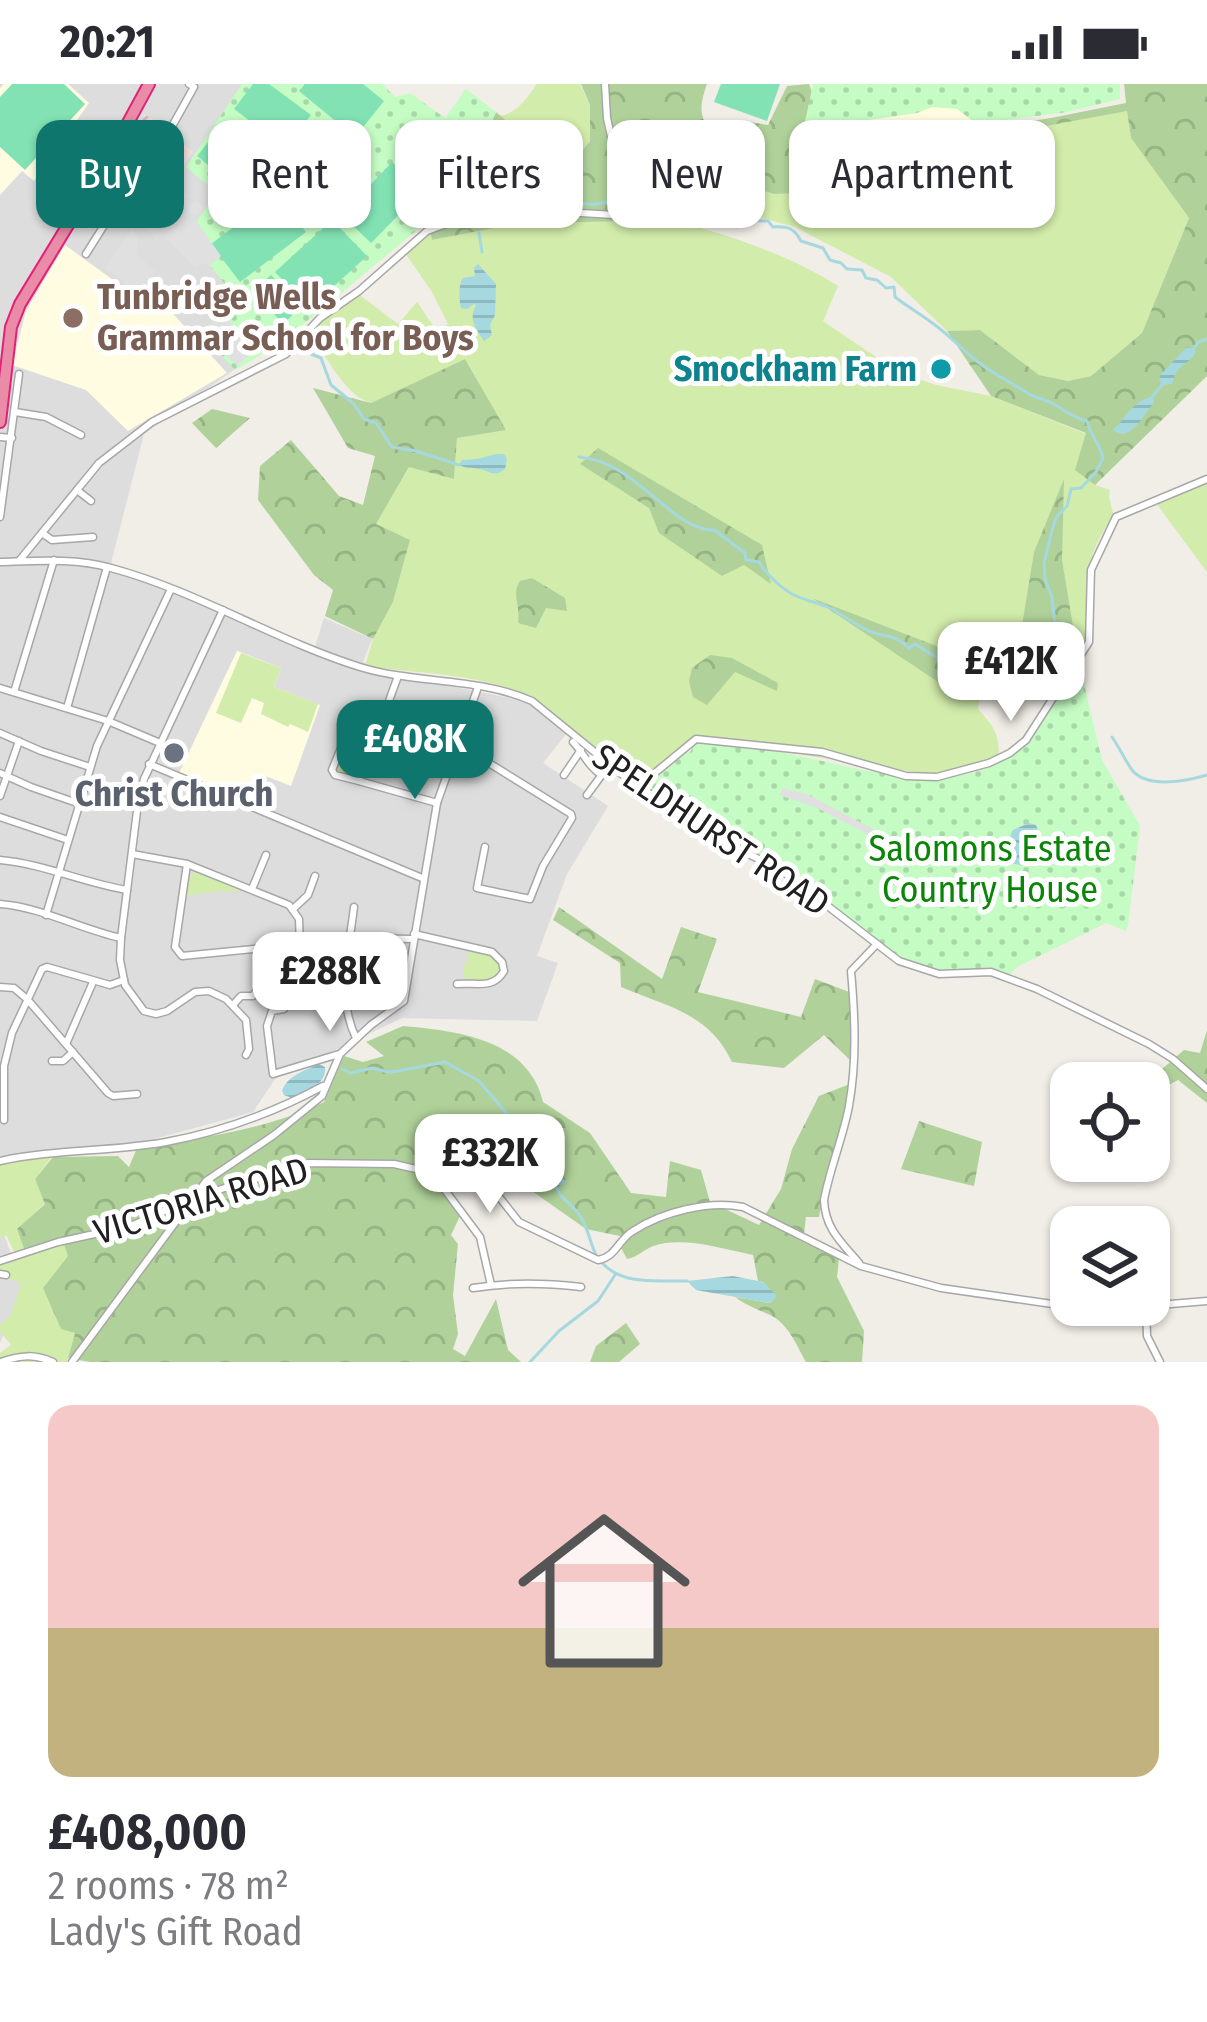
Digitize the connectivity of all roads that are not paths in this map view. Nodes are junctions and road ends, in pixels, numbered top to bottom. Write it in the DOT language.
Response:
graph roads {
  1 [pos="149,84"];
  2 [pos="189,84"];
  3 [pos="605,84"];
  4 [pos="128,120"];
  5 [pos="176,120"];
  6 [pos="66,228"];
  7 [pos="102,228"];
  8 [pos="86,254"];
  9 [pos="6,325"];
  10 [pos="19,374"];
  11 [pos="16,412"];
  12 [pos="0,422"];
  13 [pos="81,435"];
  14 [pos="0,437"];
  15 [pos="12,438"];
  16 [pos="1207,479"];
  17 [pos="77,490"];
  18 [pos="81,506"];
  19 [pos="0,517"];
  20 [pos="41,533"];
  21 [pos="93,536"];
  22 [pos="54,560"];
  23 [pos="0,562"];
  24 [pos="19,562"];
  25 [pos="107,566"];
  26 [pos="172,588"];
  27 [pos="223,610"];
  28 [pos="398,675"];
  29 [pos="478,687"];
  30 [pos="0,688"];
  31 [pos="14,692"];
  32 [pos="67,708"];
  33 [pos="108,721"];
  34 [pos="381,723"];
  35 [pos="0,733"];
  36 [pos="397,734"];
  37 [pos="19,741"];
  38 [pos="573,742"];
  39 [pos="160,743"];
  40 [pos="364,746"];
  41 [pos="456,750"];
  42 [pos="581,750"];
  43 [pos="149,764"];
  44 [pos="609,765"];
  45 [pos="90,767"];
  46 [pos="3,774"];
  47 [pos="602,775"];
  48 [pos="564,776"];
  49 [pos="359,781"];
  50 [pos="639,787"];
  51 [pos="587,795"];
  52 [pos="0,796"];
  53 [pos="437,802"];
  54 [pos="80,804"];
  55 [pos="0,817"];
  56 [pos="68,840"];
  57 [pos="485,847"];
  58 [pos="132,854"];
  59 [pos="266,855"];
  60 [pos="0,860"];
  61 [pos="187,864"];
  62 [pos="59,872"];
  63 [pos="315,876"];
  64 [pos="424,879"];
  65 [pos="252,889"];
  66 [pos="127,890"];
  67 [pos="530,899"];
  68 [pos="0,904"];
  69 [pos="354,907"];
  70 [pos="293,909"];
  71 [pos="525,914"];
  72 [pos="46,915"];
  73 [pos="413,936"];
  74 [pos="121,938"];
  75 [pos="350,938"];
  76 [pos="876,945"];
  77 [pos="300,947"];
  78 [pos="348,959"];
  79 [pos="124,980"];
  80 [pos="93,982"];
  81 [pos="458,984"];
  82 [pos="0,987"];
  83 [pos="255,993"];
  84 [pos="27,999"];
  85 [pos="232,1005"];
  86 [pos="284,1009"];
  87 [pos="356,1038"];
  88 [pos="66,1044"];
  89 [pos="73,1052"];
  90 [pos="246,1054"];
  91 [pos="340,1054"];
  92 [pos="325,1059"];
  93 [pos="52,1061"];
  94 [pos="328,1080"];
  95 [pos="1207,1089"];
  96 [pos="136,1094"];
  97 [pos="2,1095"];
  98 [pos="4,1120"];
  99 [pos="0,1161"];
  100 [pos="432,1173"];
  101 [pos="195,1198"];
  102 [pos="0,1261"];
  103 [pos="861,1266"];
  104 [pos="491,1285"];
  105 [pos="581,1287"];
  106 [pos="473,1288"];
  107 [pos="1207,1300"];
  108 [pos="1050,1304"];
  109 [pos="1170,1304"];
  110 [pos="1147,1326"];
  111 [pos="2,1362"];
  112 [pos="53,1362"];
  113 [pos="72,1362"];
  114 [pos="1160,1362"];
  1 -- 4 [label="highway"];
  2 -- 5 [label="street"];
  3 -- 17 [label="street"];
  6 -- 9 [label="highway"];
  7 -- 8 [label="street"];
  9 -- 12 [label="highway"];
  10 -- 11 [label="street"];
  11 -- 13 [label="street"];
  11 -- 15 [label="street"];
  14 -- 15 [label="street"];
  15 -- 19 [label="street"];
  16 -- 50 [label="street"];
  17 -- 18 [label="street"];
  17 -- 20 [label="street"];
  20 -- 21 [label="street"];
  20 -- 24 [label="street"];
  22 -- 24 [label="street, SPELDHURST ROAD"];
  22 -- 25 [label="street, SPELDHURST ROAD"];
  22 -- 31 [label="street"];
  23 -- 24 [label="street, SPELDHURST ROAD"];
  25 -- 26 [label="street, SPELDHURST ROAD"];
  25 -- 32 [label="street"];
  26 -- 27 [label="street, SPELDHURST ROAD"];
  26 -- 33 [label="street"];
  27 -- 28 [label="street, SPELDHURST ROAD"];
  27 -- 39 [label="street"];
  28 -- 29 [label="street, SPELDHURST ROAD"];
  28 -- 34 [label="street"];
  29 -- 41 [label="street"];
  29 -- 44 [label="street, SPELDHURST ROAD"];
  30 -- 31 [label="street"];
  31 -- 32 [label="street"];
  32 -- 33 [label="street"];
  33 -- 39 [label="street"];
  33 -- 45 [label="street"];
  34 -- 36 [label="street"];
  34 -- 40 [label="street"];
  35 -- 37 [label="street"];
  37 -- 45 [label="street"];
  37 -- 46 [label="street"];
  38 -- 42 [label="street"];
  39 -- 43 [label="street"];
  40 -- 49 [label="street"];
  40 -- 49 [label="street"];
  41 -- 53 [label="street"];
  41 -- 67 [label="street"];
  42 -- 47 [label="street"];
  42 -- 48 [label="street"];
  43 -- 58 [label="street"];
  43 -- 64 [label="street"];
  44 -- 47 [label="street"];
  44 -- 50 [label="street, SPELDHURST ROAD"];
  45 -- 54 [label="street"];
  46 -- 52 [label="street"];
  46 -- 54 [label="street"];
  47 -- 51 [label="street"];
  49 -- 53 [label="street"];
  50 -- 76 [label="street, SPELDHURST ROAD"];
  53 -- 64 [label="street"];
  54 -- 56 [label="street"];
  55 -- 56 [label="street"];
  56 -- 62 [label="street"];
  57 -- 67 [label="street"];
  58 -- 61 [label="street"];
  58 -- 66 [label="street"];
  59 -- 65 [label="street"];
  60 -- 62 [label="street"];
  61 -- 65 [label="street"];
  61 -- 77 [label="street"];
  62 -- 66 [label="street"];
  62 -- 72 [label="street"];
  63 -- 70 [label="street"];
  64 -- 73 [label="street"];
  65 -- 70 [label="street"];
  66 -- 74 [label="street"];
  67 -- 71 [label="street"];
  68 -- 72 [label="street"];
  69 -- 75 [label="street"];
  70 -- 77 [label="street"];
  72 -- 74 [label="street"];
  73 -- 75 [label="street"];
  73 -- 81 [label="street"];
  73 -- 87 [label="street"];
  74 -- 79 [label="street"];
  75 -- 78 [label="street"];
  76 -- 95 [label="street, SPELDHURST ROAD"];
  76 -- 103 [label="street"];
  77 -- 78 [label="street"];
  78 -- 87 [label="street"];
  79 -- 80 [label="street"];
  79 -- 85 [label="street"];
  80 -- 84 [label="street"];
  80 -- 88 [label="street"];
  82 -- 84 [label="street"];
  83 -- 85 [label="street"];
  84 -- 88 [label="street"];
  84 -- 97 [label="street"];
  85 -- 90 [label="street"];
  86 -- 92 [label="street"];
  87 -- 91 [label="street"];
  88 -- 89 [label="street"];
  89 -- 93 [label="street"];
  89 -- 96 [label="street"];
  91 -- 92 [label="street"];
  91 -- 94 [label="street"];
  92 -- 94 [label="street"];
  94 -- 99 [label="street"];
  94 -- 101 [label="street"];
  97 -- 98 [label="street"];
  100 -- 101 [label="street, VICTORIA ROAD"];
  100 -- 103 [label="street, VICTORIA ROAD"];
  100 -- 104 [label="street"];
  101 -- 102 [label="street, VICTORIA ROAD"];
  101 -- 113 [label="street"];
  103 -- 108 [label="street"];
  104 -- 105 [label="street"];
  104 -- 106 [label="street"];
  107 -- 109 [label="street"];
  110 -- 114 [label="street"];
  111 -- 112 [label="street"];
}
